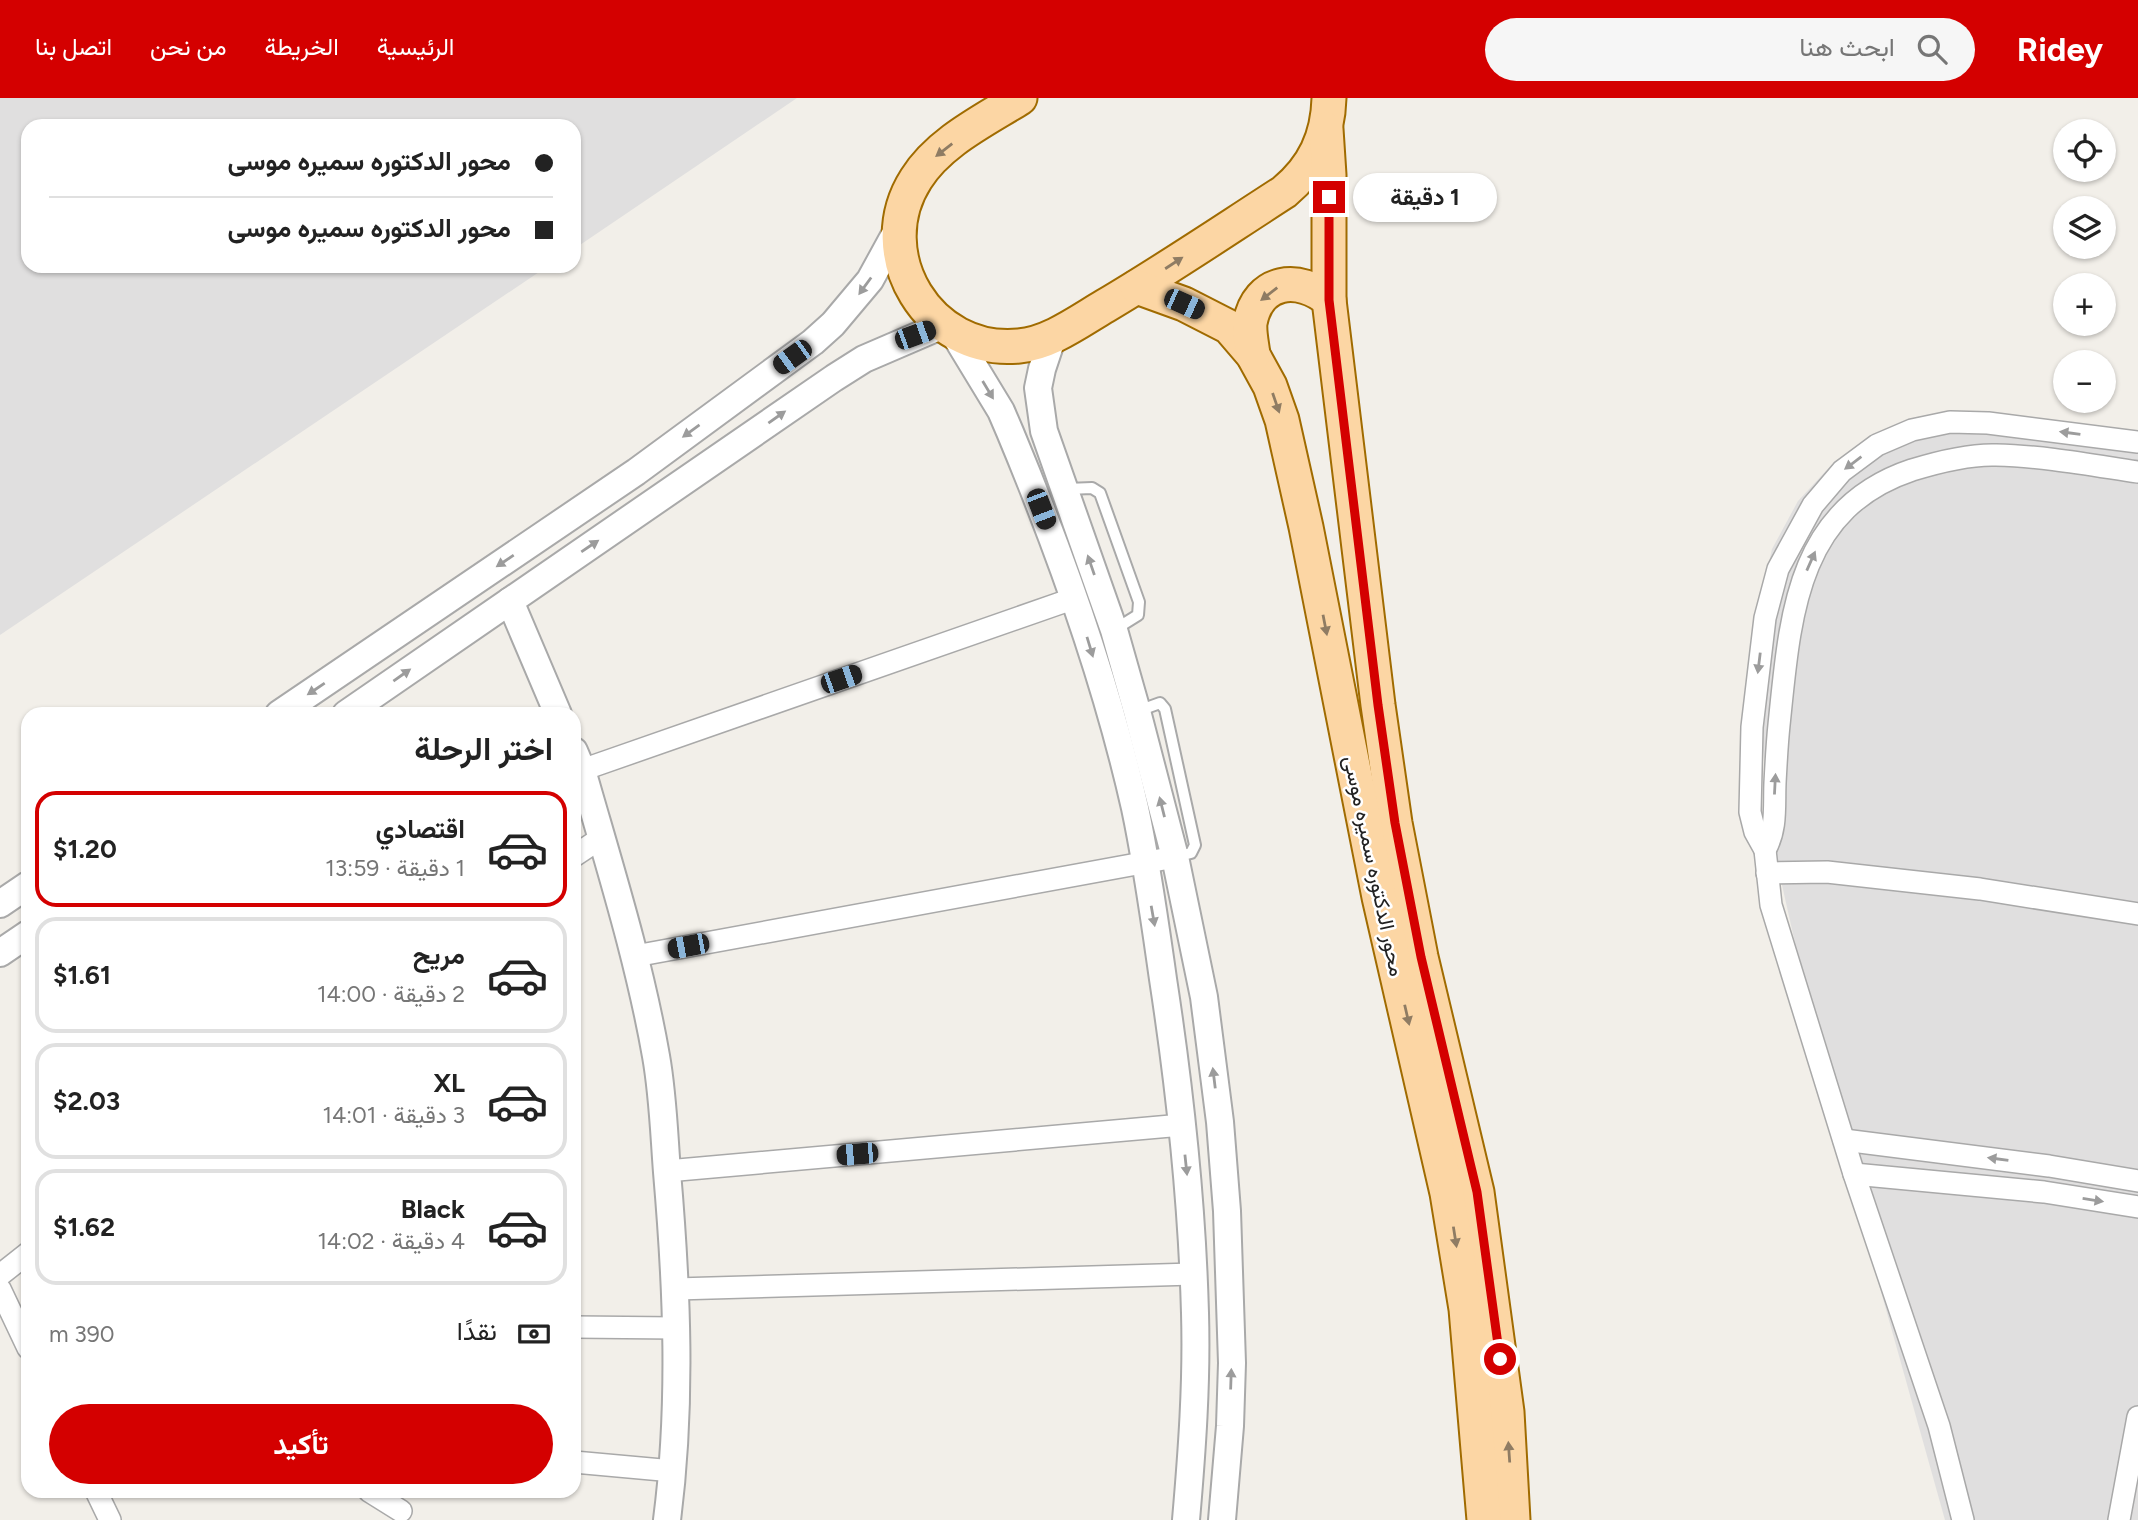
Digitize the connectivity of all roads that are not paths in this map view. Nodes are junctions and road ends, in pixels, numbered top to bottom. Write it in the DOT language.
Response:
graph roads {
  1 [pos="1020,98"];
  2 [pos="974,113"];
  3 [pos="1327,113"];
  4 [pos="899,227"];
  5 [pos="1137,287"];
  6 [pos="1329,300"];
  7 [pos="948,329"];
  8 [pos="1053,336"];
  9 [pos="1254,355"];
  10 [pos="2138,443"];
  11 [pos="636,472"];
  12 [pos="2138,472"];
  13 [pos="656,501"];
  14 [pos="1075,598"];
  15 [pos="510,601"];
  16 [pos="1756,694"];
  17 [pos="1782,696"];
  18 [pos="289,707"];
  19 [pos="356,707"];
  20 [pos="555,707"];
  21 [pos="581,759"];
  22 [pos="581,770"];
  23 [pos="601,838"];
  24 [pos="1765,850"];
  25 [pos="581,851"];
  26 [pos="1175,857"];
  27 [pos="1144,863"];
  28 [pos="1767,873"];
  29 [pos="21,890"];
  30 [pos="0,904"];
  31 [pos="2138,914"];
  32 [pos="21,939"];
  33 [pos="0,953"];
  34 [pos="635,956"];
  35 [pos="1182,1125"];
  36 [pos="1844,1140"];
  37 [pos="2049,1166"];
  38 [pos="667,1171"];
  39 [pos="1854,1174"];
  40 [pos="2138,1181"];
  41 [pos="2044,1192"];
  42 [pos="2138,1207"];
  43 [pos="21,1258"];
  44 [pos="1193,1274"];
  45 [pos="0,1275"];
  46 [pos="0,1289"];
  47 [pos="676,1289"];
  48 [pos="581,1327"];
  49 [pos="677,1328"];
  50 [pos="21,1333"];
  51 [pos="2138,1417"];
  52 [pos="1194,1424"];
  53 [pos="1230,1426"];
  54 [pos="2134,1459"];
  55 [pos="581,1463"];
  56 [pos="673,1471"];
  57 [pos="99,1498"];
  58 [pos="383,1498"];
  59 [pos="402,1508"];
  60 [pos="110,1520"];
  61 [pos="667,1520"];
  62 [pos="1186,1520"];
  63 [pos="1222,1520"];
  64 [pos="1484,1520"];
  65 [pos="1513,1520"];
  66 [pos="1964,1520"];
  67 [pos="2119,1520"];
  1 -- 2 [label="main road"];
  2 -- 4 [label="main road, one-way"];
  5 -- 3 [label="main road, one-way"];
  3 -- 6 [label="main road, محور الدكتوره سميره موسى"];
  4 -- 7 [label="main road"];
  4 -- 11 [label="street, one-way"];
  5 -- 8 [label="main road"];
  5 -- 9 [label="main road, محور الدكتوره سميره موسى"];
  6 -- 9 [label="main road, one-way"];
  65 -- 6 [label="main road, محور الدكتوره سميره موسى, one-way"];
  7 -- 8 [label="main road"];
  13 -- 7 [label="street, one-way"];
  7 -- 14 [label="street, one-way"];
  26 -- 8 [label="street, one-way"];
  9 -- 64 [label="main road, محور الدكتوره سميره موسى, one-way"];
  10 -- 16 [label="street, one-way"];
  11 -- 13 [label="street"];
  11 -- 18 [label="street, one-way"];
  17 -- 12 [label="street, one-way"];
  15 -- 13 [label="street, one-way"];
  14 -- 21 [label="street"];
  14 -- 27 [label="street, one-way"];
  19 -- 15 [label="street, one-way"];
  15 -- 20 [label="street"];
  16 -- 17 [label="street"];
  16 -- 24 [label="street"];
  24 -- 17 [label="street, one-way"];
  22 -- 23 [label="street"];
  23 -- 25 [label="street"];
  23 -- 34 [label="street"];
  24 -- 28 [label="street"];
  26 -- 27 [label="street"];
  53 -- 26 [label="street, one-way"];
  27 -- 34 [label="street"];
  27 -- 35 [label="street, one-way"];
  28 -- 31 [label="street"];
  28 -- 36 [label="street"];
  29 -- 30 [label="street"];
  32 -- 33 [label="street"];
  34 -- 38 [label="street"];
  35 -- 38 [label="street"];
  35 -- 44 [label="street, one-way"];
  37 -- 36 [label="street, one-way"];
  36 -- 39 [label="street"];
  37 -- 40 [label="street"];
  37 -- 41 [label="street"];
  38 -- 47 [label="street"];
  39 -- 41 [label="street"];
  39 -- 66 [label="street"];
  41 -- 42 [label="street, one-way"];
  43 -- 45 [label="street"];
  44 -- 47 [label="street"];
  44 -- 52 [label="street"];
  46 -- 50 [label="street"];
  47 -- 49 [label="street"];
  48 -- 49 [label="street"];
  49 -- 56 [label="street"];
  51 -- 54 [label="street"];
  52 -- 53 [label="street"];
  52 -- 62 [label="street"];
  53 -- 63 [label="street"];
  54 -- 67 [label="street"];
  55 -- 56 [label="street"];
  56 -- 61 [label="street"];
  57 -- 60 [label="street"];
  58 -- 59 [label="street"];
}
